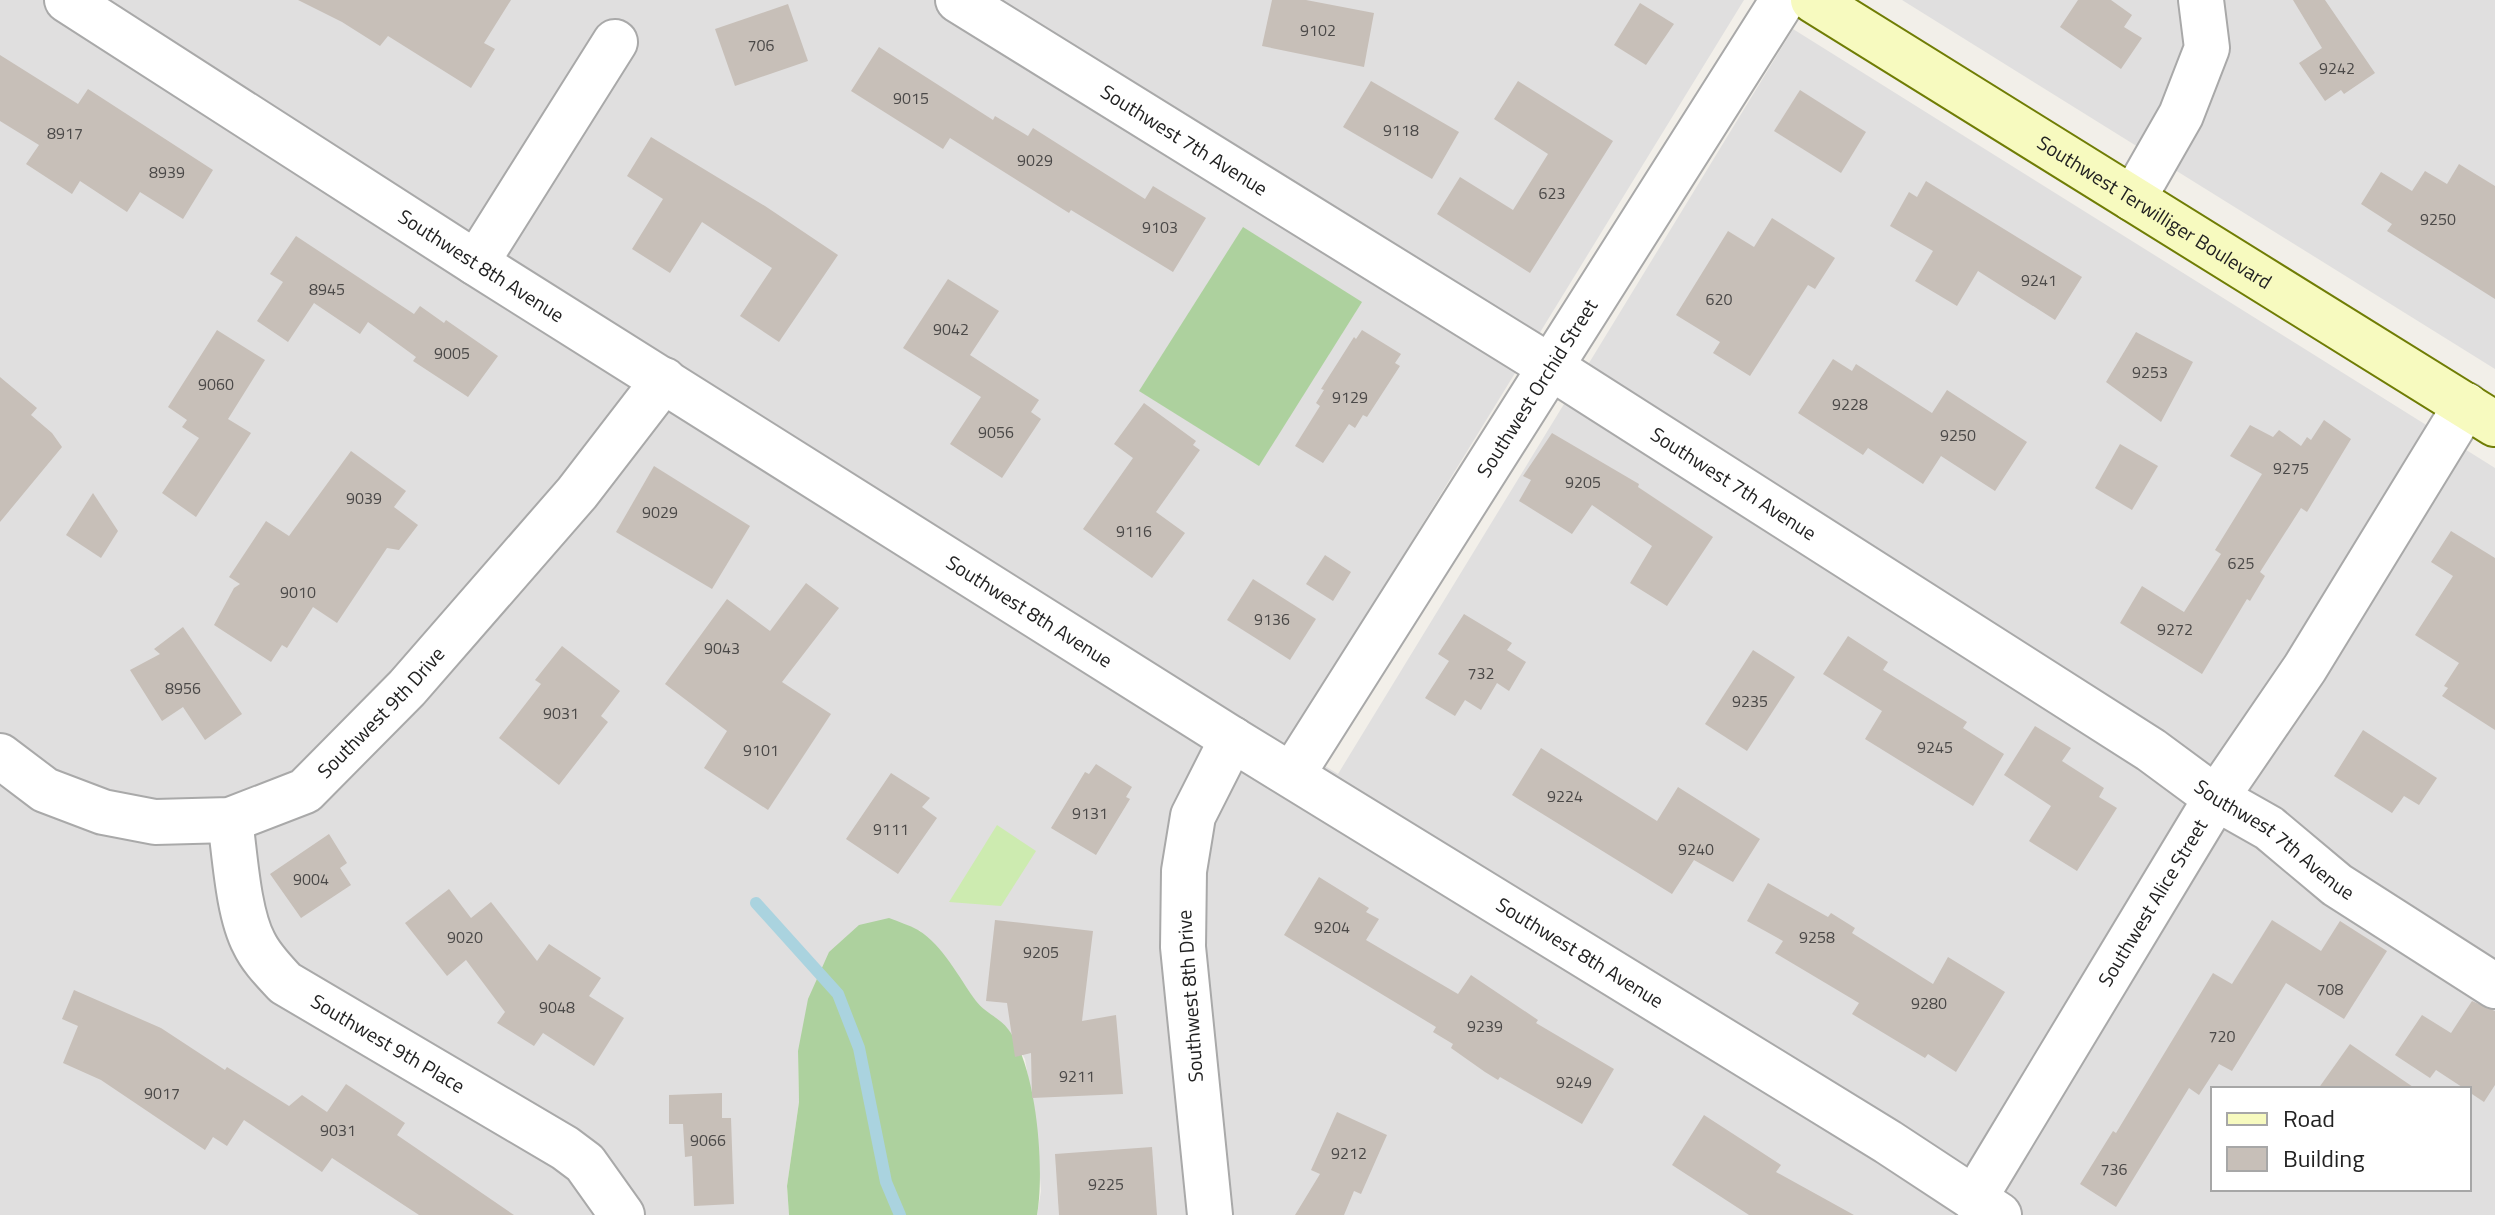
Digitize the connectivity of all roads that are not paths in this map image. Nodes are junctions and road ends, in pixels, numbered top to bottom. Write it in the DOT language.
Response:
graph roads {
  1 [pos="67,0"];
  2 [pos="958,0"];
  3 [pos="1783,0"];
  4 [pos="1813,0"];
  5 [pos="2201,0"];
  6 [pos="615,42"];
  7 [pos="2133,199"];
  8 [pos="476,263"];
  9 [pos="1552,368"];
  10 [pos="664,380"];
  11 [pos="2481,414"];
  12 [pos="1232,739"];
  13 [pos="0,756"];
  14 [pos="1292,775"];
  15 [pos="2216,798"];
  16 [pos="230,820"];
  17 [pos="2495,986"];
  18 [pos="1986,1207"];
  19 [pos="622,1215"];
  20 [pos="1210,1215"];
  1 -- 8 [label="street, Southwest 8th Avenue"];
  2 -- 9 [label="street, Southwest 7th Avenue"];
  3 -- 9 [label="street, Southwest Orchid Street"];
  4 -- 7 [label="main road, Southwest Terwilliger Boulevard"];
  5 -- 7 [label="street"];
  6 -- 8 [label="street"];
  7 -- 11 [label="main road, Southwest Terwilliger Boulevard"];
  8 -- 10 [label="street, Southwest 8th Avenue"];
  9 -- 14 [label="street, Southwest Orchid Street"];
  9 -- 15 [label="street, Southwest 7th Avenue"];
  10 -- 12 [label="street, Southwest 8th Avenue"];
  10 -- 16 [label="street, Southwest 9th Drive"];
  11 -- 15 [label="street, Southwest Alice Street"];
  12 -- 14 [label="street, Southwest 8th Avenue"];
  12 -- 20 [label="street, Southwest 8th Drive"];
  13 -- 16 [label="street, Southwest 9th Drive"];
  14 -- 18 [label="street, Southwest 8th Avenue"];
  15 -- 17 [label="street, Southwest 7th Avenue"];
  15 -- 18 [label="street, Southwest Alice Street"];
  16 -- 19 [label="street, Southwest 9th Place"];
}
